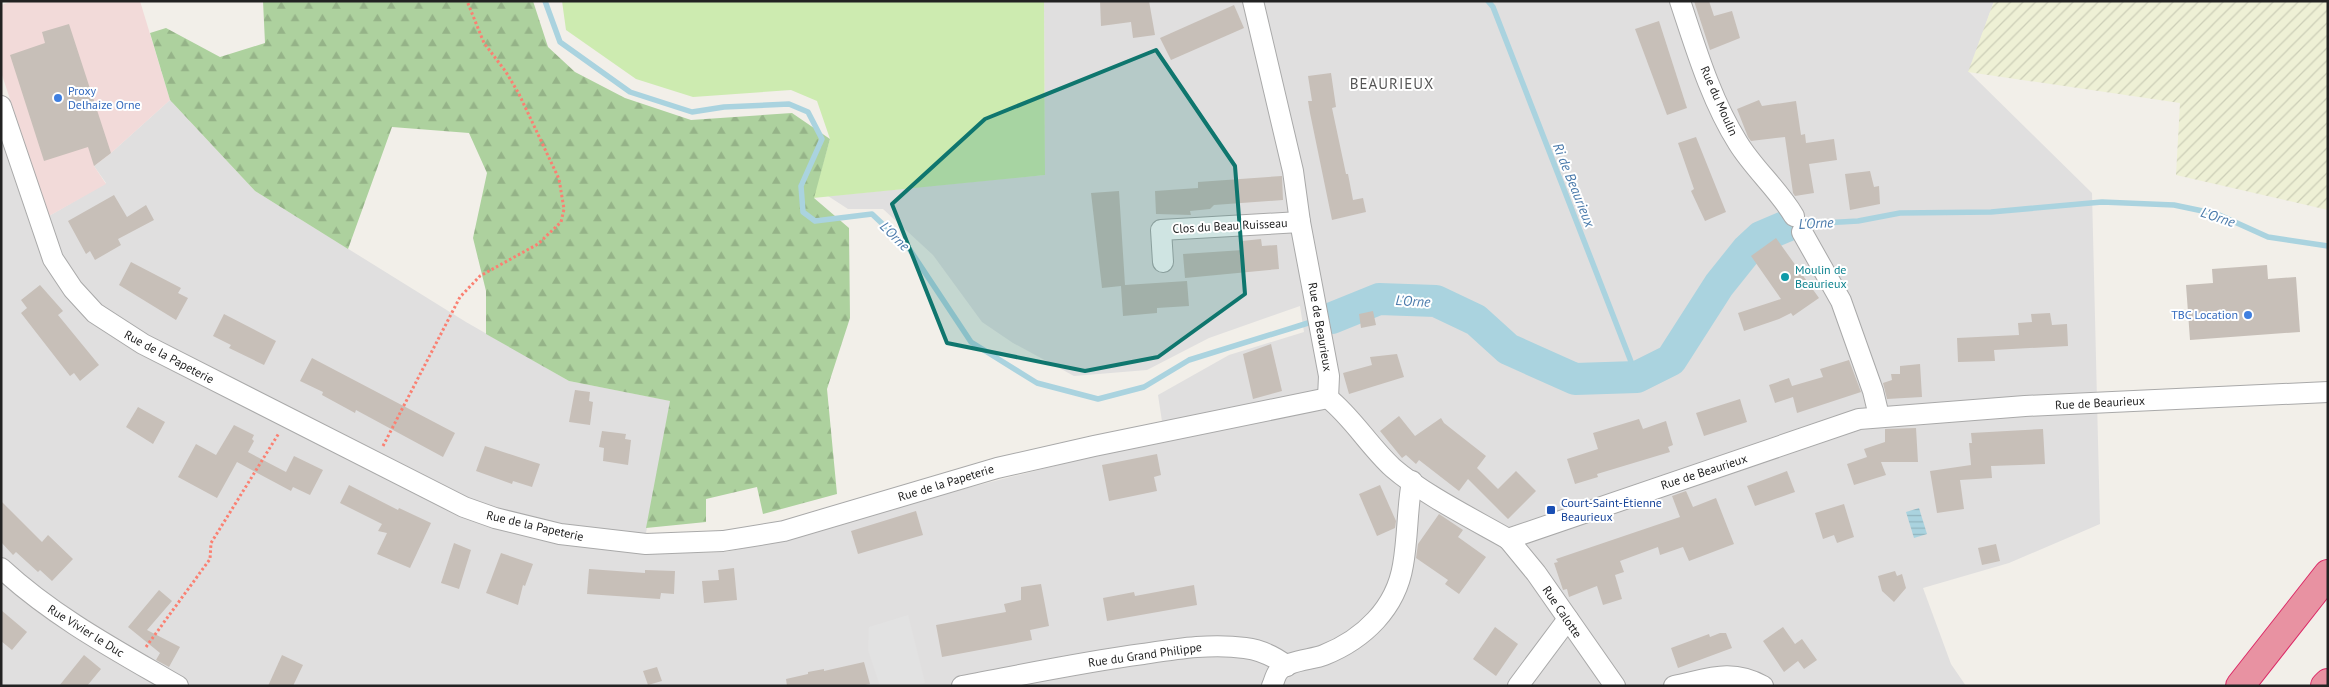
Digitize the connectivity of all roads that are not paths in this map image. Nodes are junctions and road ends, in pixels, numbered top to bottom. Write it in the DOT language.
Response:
graph roads {
  1 [pos="1253,1"];
  2 [pos="1680,1"];
  3 [pos="1,106"];
  4 [pos="1300,222"];
  5 [pos="1162,262"];
  6 [pos="2328,392"];
  7 [pos="1328,398"];
  8 [pos="1879,416"];
  9 [pos="1412,481"];
  10 [pos="1508,538"];
  11 [pos="1,568"];
  12 [pos="2328,574"];
  13 [pos="1568,619"];
  14 [pos="1287,666"];
  15 [pos="2328,683"];
  16 [pos="178,686"];
  17 [pos="962,686"];
  18 [pos="1272,686"];
  19 [pos="1518,686"];
  20 [pos="1615,686"];
  21 [pos="1674,686"];
  22 [pos="1764,686"];
  23 [pos="2240,686"];
  24 [pos="2325,686"];
  1 -- 4 [label="street, Rue de Beaurieux"];
  2 -- 8 [label="street, Rue du Moulin"];
  3 -- 7 [label="street, Rue de la Papeterie"];
  4 -- 5 [label="street, Clos du Beau Ruisseau"];
  4 -- 7 [label="street, Rue de Beaurieux"];
  6 -- 8 [label="street, Rue de Beaurieux"];
  7 -- 9 [label="street"];
  8 -- 10 [label="street, Rue de Beaurieux"];
  9 -- 10 [label="street"];
  9 -- 14 [label="street"];
  10 -- 13 [label="street, Rue Calotte"];
  11 -- 16 [label="street, Rue Vivier le Duc"];
  12 -- 23 [label="highway"];
  13 -- 19 [label="street"];
  13 -- 20 [label="street, Rue Calotte"];
  14 -- 17 [label="street, Rue du Grand Philippe"];
  14 -- 18 [label="street"];
  15 -- 24 [label="highway"];
  21 -- 22 [label="street"];
}
